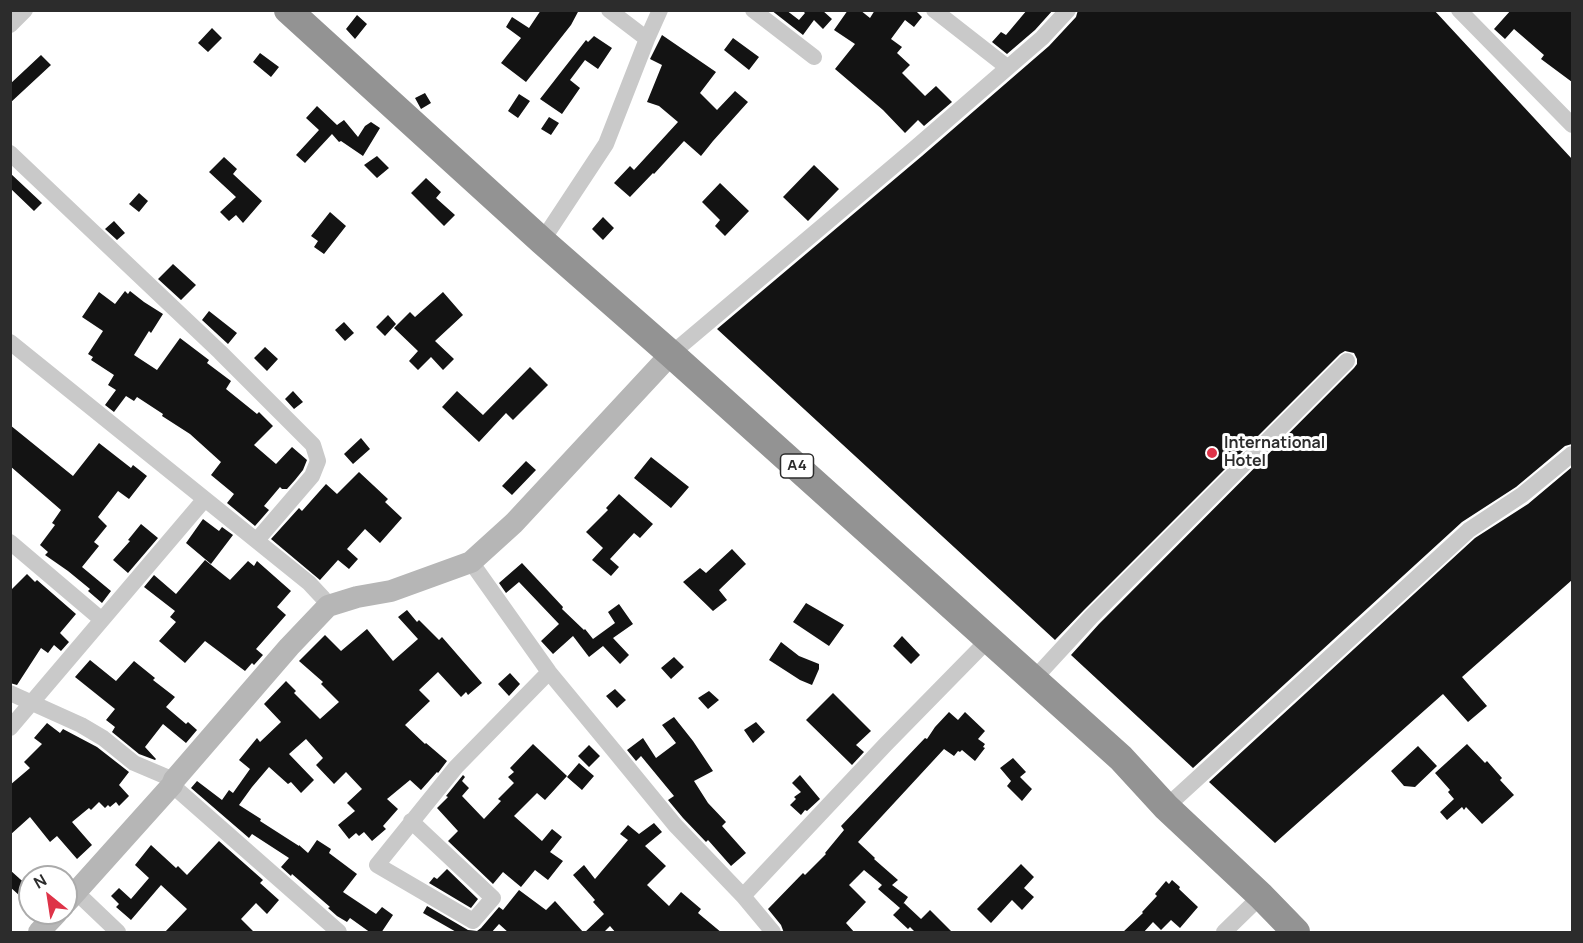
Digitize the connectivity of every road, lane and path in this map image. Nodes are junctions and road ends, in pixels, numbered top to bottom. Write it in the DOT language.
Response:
graph roads {
  1 [pos="24,10"];
  2 [pos="288,10"];
  3 [pos="609,10"];
  4 [pos="660,10"];
  5 [pos="753,10"];
  6 [pos="934,10"];
  7 [pos="1068,10"];
  8 [pos="1459,10"];
  9 [pos="10,25"];
  10 [pos="647,39"];
  11 [pos="814,57"];
  12 [pos="1007,67"];
  13 [pos="1572,125"];
  14 [pos="13,158"];
  15 [pos="542,240"];
  16 [pos="10,342"];
  17 [pos="671,354"];
  18 [pos="1347,361"];
  19 [pos="1572,454"];
  20 [pos="204,500"];
  21 [pos="257,540"];
  22 [pos="10,542"];
  23 [pos="471,562"];
  24 [pos="328,606"];
  25 [pos="102,620"];
  26 [pos="988,639"];
  27 [pos="549,672"];
  28 [pos="1033,680"];
  29 [pos="10,693"];
  30 [pos="32,703"];
  31 [pos="10,728"];
  32 [pos="173,782"];
  33 [pos="1166,807"];
  34 [pos="411,821"];
  35 [pos="78,890"];
  36 [pos="743,896"];
  37 [pos="1261,896"];
  38 [pos="78,903"];
  39 [pos="118,933"];
  40 [pos="339,933"];
  41 [pos="773,933"];
  42 [pos="1224,933"];
  43 [pos="1296,933"];
  1 -- 9 [label="street"];
  2 -- 15 [label="highway, A4"];
  3 -- 10 [label="street"];
  4 -- 10 [label="street"];
  5 -- 11 [label="street"];
  6 -- 12 [label="street"];
  7 -- 12 [label="street"];
  8 -- 13 [label="street"];
  10 -- 15 [label="street"];
  12 -- 17 [label="street"];
  14 -- 21 [label="street"];
  15 -- 17 [label="highway, A4"];
  16 -- 20 [label="street"];
  17 -- 23 [label="street"];
  17 -- 26 [label="highway, A4"];
  18 -- 28 [label="street"];
  19 -- 33 [label="street"];
  20 -- 21 [label="street"];
  20 -- 25 [label="street"];
  21 -- 24 [label="street"];
  22 -- 25 [label="street"];
  23 -- 24 [label="street"];
  23 -- 27 [label="street"];
  24 -- 32 [label="street"];
  25 -- 30 [label="street"];
  26 -- 28 [label="highway, A4"];
  26 -- 36 [label="street"];
  27 -- 34 [label="street"];
  27 -- 36 [label="street"];
  28 -- 33 [label="highway, A4"];
  29 -- 30 [label="street"];
  30 -- 31 [label="street"];
  30 -- 32 [label="street"];
  32 -- 35 [label="street"];
  32 -- 40 [label="street"];
  33 -- 37 [label="highway, A4"];
  34 -- 34 [label="street"];
  36 -- 41 [label="street"];
  37 -- 42 [label="street"];
  37 -- 43 [label="highway, A4"];
  38 -- 39 [label="street"];
}
